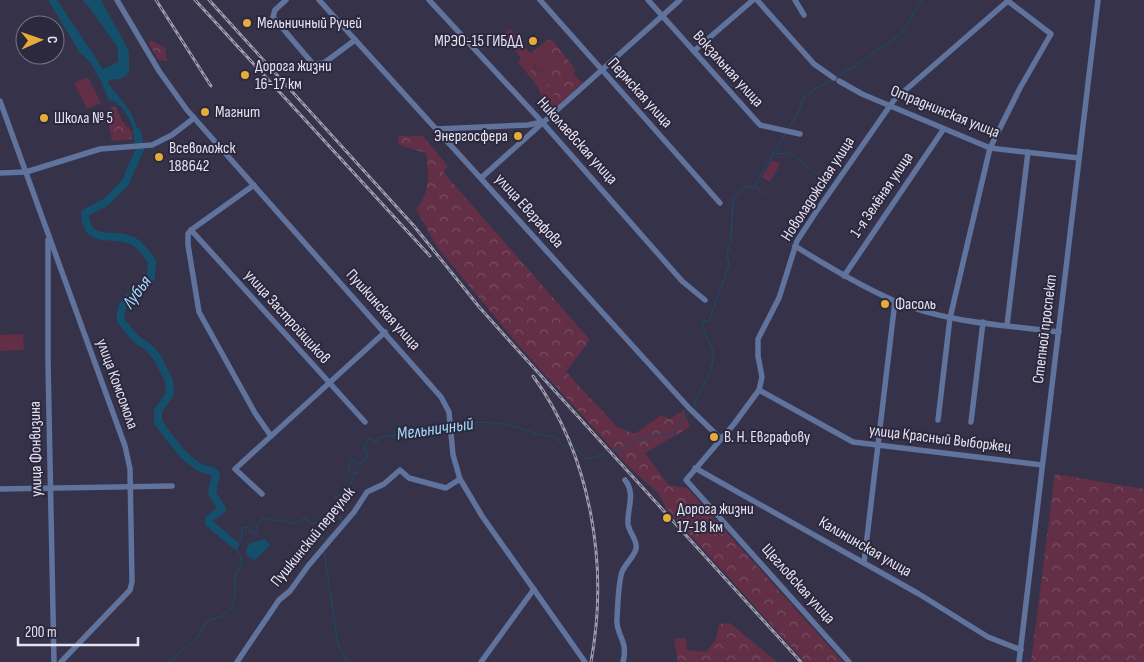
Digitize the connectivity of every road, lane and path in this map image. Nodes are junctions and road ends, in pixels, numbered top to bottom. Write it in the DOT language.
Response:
graph roads {
  1 [pos="116,0"];
  2 [pos="286,0"];
  3 [pos="319,0"];
  4 [pos="429,0"];
  5 [pos="540,0"];
  6 [pos="648,0"];
  7 [pos="680,0"];
  8 [pos="753,0"];
  9 [pos="757,0"];
  10 [pos="795,0"];
  11 [pos="1009,0"];
  12 [pos="1098,0"];
  13 [pos="804,15"];
  14 [pos="662,16"];
  15 [pos="354,40"];
  16 [pos="694,52"];
  17 [pos="602,70"];
  18 [pos="0,101"];
  19 [pos="890,105"];
  20 [pos="194,118"];
  21 [pos="542,122"];
  22 [pos="436,129"];
  23 [pos="943,130"];
  24 [pos="800,134"];
  25 [pos="990,148"];
  26 [pos="1028,152"];
  27 [pos="1079,158"];
  28 [pos="26,172"];
  29 [pos="0,173"];
  30 [pos="481,178"];
  31 [pos="254,185"];
  32 [pos="720,203"];
  33 [pos="191,230"];
  34 [pos="48,236"];
  35 [pos="795,246"];
  36 [pos="844,276"];
  37 [pos="705,300"];
  38 [pos="895,301"];
  39 [pos="950,318"];
  40 [pos="983,322"];
  41 [pos="1007,325"];
  42 [pos="385,332"];
  43 [pos="1059,332"];
  44 [pos="328,383"];
  45 [pos="759,390"];
  46 [pos="938,420"];
  47 [pos="365,422"];
  48 [pos="971,422"];
  49 [pos="271,436"];
  50 [pos="722,438"];
  51 [pos="879,447"];
  52 [pos="1042,465"];
  53 [pos="696,468"];
  54 [pos="460,479"];
  55 [pos="625,480"];
  56 [pos="130,486"];
  57 [pos="172,486"];
  58 [pos="50,488"];
  59 [pos="0,489"];
  60 [pos="262,494"];
  61 [pos="864,562"];
  62 [pos="534,589"];
  63 [pos="1020,650"];
  64 [pos="54,662"];
  65 [pos="61,662"];
  66 [pos="237,662"];
  67 [pos="481,662"];
  68 [pos="585,662"];
  69 [pos="623,662"];
  70 [pos="849,662"];
  71 [pos="1019,662"];
  1 -- 20 [label="street, Пушкинская улица"];
  2 -- 15 [label="street"];
  3 -- 15 [label="street, улица Евграфова"];
  4 -- 21 [label="street, Николаевская улица"];
  5 -- 17 [label="street, Пермская улица"];
  6 -- 14 [label="street, Вокзальная улица"];
  7 -- 14 [label="street"];
  8 -- 16 [label="street"];
  9 -- 19 [label="street, Отраднинская улица"];
  10 -- 13 [label="street"];
  11 -- 19 [label="street, Новоладожская улица"];
  11 -- 25 [label="street"];
  12 -- 27 [label="street, Степной проспект"];
  14 -- 16 [label="street, Вокзальная улица"];
  14 -- 17 [label="street"];
  15 -- 22 [label="street, улица Евграфова"];
  16 -- 24 [label="street, Вокзальная улица"];
  17 -- 21 [label="street"];
  17 -- 32 [label="street, Пермская улица"];
  18 -- 28 [label="street, улица Комсомола"];
  19 -- 23 [label="street, Отраднинская улица"];
  19 -- 35 [label="street, Новоладожская улица"];
  20 -- 28 [label="street"];
  20 -- 31 [label="street, Пушкинская улица"];
  21 -- 22 [label="street"];
  21 -- 30 [label="street"];
  21 -- 37 [label="street, Николаевская улица"];
  22 -- 30 [label="street, улица Евграфова"];
  23 -- 25 [label="street, Отраднинская улица"];
  23 -- 36 [label="street, 1-я Зелёная улица"];
  25 -- 26 [label="street, Отраднинская улица"];
  25 -- 39 [label="street"];
  26 -- 27 [label="street, Отраднинская улица"];
  26 -- 41 [label="street"];
  27 -- 43 [label="street, Степной проспект"];
  28 -- 29 [label="street"];
  28 -- 34 [label="street, улица Комсомола"];
  30 -- 50 [label="street, улица Евграфова"];
  31 -- 33 [label="street"];
  31 -- 42 [label="street, Пушкинская улица"];
  33 -- 44 [label="street, улица Застройщиков"];
  33 -- 49 [label="street"];
  34 -- 56 [label="street, улица Комсомола"];
  34 -- 58 [label="street, улица Фонвизина"];
  35 -- 36 [label="street"];
  35 -- 45 [label="street, Новоладожская улица"];
  36 -- 38 [label="street"];
  38 -- 39 [label="street"];
  38 -- 51 [label="street"];
  39 -- 40 [label="street"];
  39 -- 46 [label="street"];
  40 -- 41 [label="street"];
  40 -- 48 [label="street"];
  41 -- 43 [label="street"];
  42 -- 44 [label="street"];
  42 -- 54 [label="street, Пушкинская улица"];
  43 -- 52 [label="street, Степной проспект"];
  44 -- 47 [label="street, улица Застройщиков"];
  44 -- 49 [label="street"];
  45 -- 50 [label="street"];
  45 -- 51 [label="street, улица Красный Выборжец"];
  49 -- 60 [label="street"];
  50 -- 53 [label="street"];
  51 -- 52 [label="street, улица Красный Выборжец"];
  51 -- 61 [label="street"];
  52 -- 63 [label="street, Степной проспект"];
  53 -- 61 [label="street, Калининская улица"];
  53 -- 70 [label="street, Щегловская улица"];
  54 -- 62 [label="street, Пушкинская улица"];
  54 -- 66 [label="street, Пушкинский переулок"];
  55 -- 69 [label="street"];
  56 -- 57 [label="street"];
  56 -- 58 [label="street"];
  56 -- 65 [label="street, улица Комсомола"];
  58 -- 59 [label="street"];
  58 -- 64 [label="street, улица Фонвизина"];
  61 -- 63 [label="street, Калининская улица"];
  62 -- 67 [label="street"];
  62 -- 68 [label="street, Пушкинская улица"];
  63 -- 71 [label="street, Степной проспект"];
}
